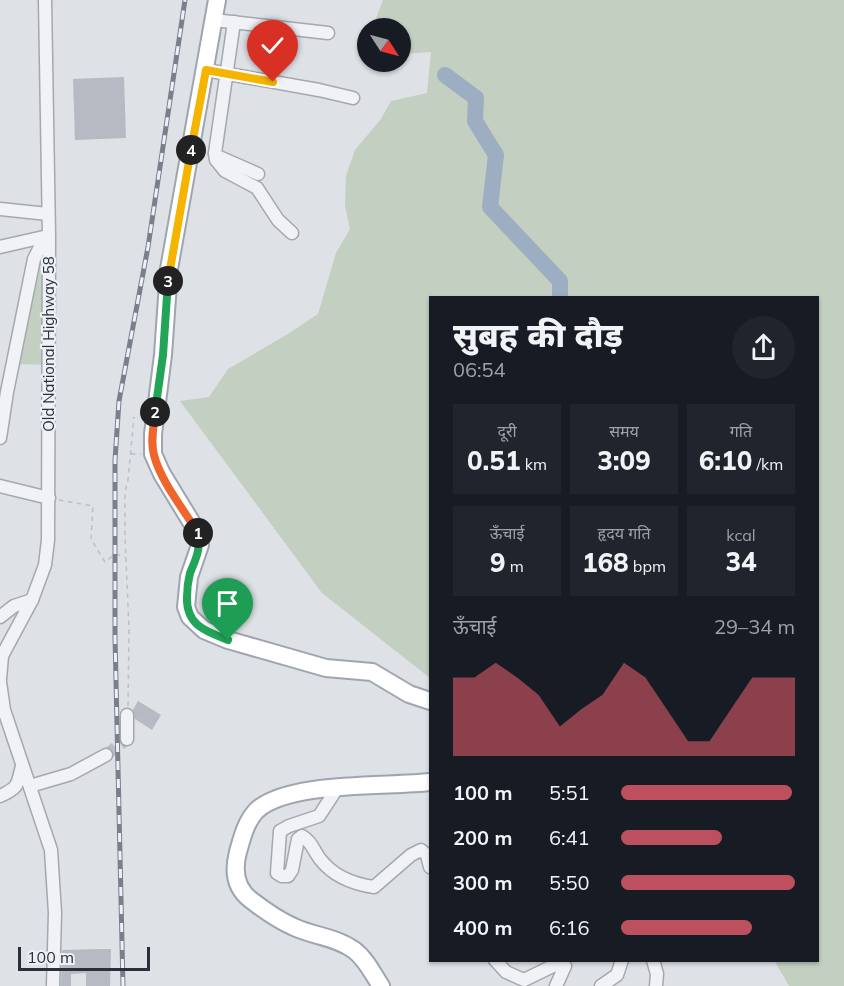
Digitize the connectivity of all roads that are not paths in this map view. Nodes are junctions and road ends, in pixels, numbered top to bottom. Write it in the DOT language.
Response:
graph roads {
  1 [pos="45,0"];
  2 [pos="217,0"];
  3 [pos="214,20"];
  4 [pos="234,22"];
  5 [pos="328,33"];
  6 [pos="206,70"];
  7 [pos="226,74"];
  8 [pos="353,98"];
  9 [pos="215,154"];
  10 [pos="258,174"];
  11 [pos="0,209"];
  12 [pos="48,214"];
  13 [pos="292,233"];
  14 [pos="47,236"];
  15 [pos="0,247"];
  16 [pos="0,438"];
  17 [pos="0,486"];
  18 [pos="49,498"];
  19 [pos="33,600"];
  20 [pos="0,617"];
  21 [pos="0,680"];
  22 [pos="429,701"];
  23 [pos="2,710"];
  24 [pos="127,715"];
  25 [pos="127,739"];
  26 [pos="106,755"];
  27 [pos="22,765"];
  28 [pos="429,782"];
  29 [pos="30,786"];
  30 [pos="338,787"];
  31 [pos="0,796"];
  32 [pos="429,863"];
  33 [pos="497,962"];
  34 [pos="621,962"];
  35 [pos="654,962"];
  36 [pos="53,986"];
  37 [pos="381,986"];
  38 [pos="556,986"];
  39 [pos="601,986"];
  40 [pos="656,986"];
  1 -- 12 [label="street, Old National Highway 58"];
  2 -- 3 [label="main road"];
  3 -- 4 [label="street"];
  3 -- 6 [label="main road"];
  4 -- 5 [label="street"];
  4 -- 7 [label="street"];
  6 -- 7 [label="street"];
  6 -- 22 [label="main road"];
  7 -- 8 [label="street"];
  7 -- 9 [label="street"];
  9 -- 10 [label="street"];
  9 -- 13 [label="street"];
  11 -- 12 [label="street"];
  12 -- 14 [label="street, Old National Highway 58"];
  14 -- 15 [label="street"];
  14 -- 16 [label="street"];
  14 -- 18 [label="street, Old National Highway 58"];
  17 -- 18 [label="street"];
  18 -- 19 [label="street, Old National Highway 58"];
  19 -- 20 [label="street"];
  19 -- 21 [label="street, Old National Highway 58"];
  21 -- 23 [label="street, Old National Highway 58"];
  23 -- 27 [label="street, Old National Highway 58"];
  24 -- 25 [label="street"];
  26 -- 29 [label="street"];
  27 -- 29 [label="street, Old National Highway 58"];
  27 -- 31 [label="street"];
  28 -- 30 [label="main road"];
  29 -- 36 [label="street, Old National Highway 58"];
  30 -- 32 [label="street"];
  30 -- 37 [label="main road"];
  33 -- 38 [label="street"];
  34 -- 39 [label="street"];
  35 -- 40 [label="street"];
}
